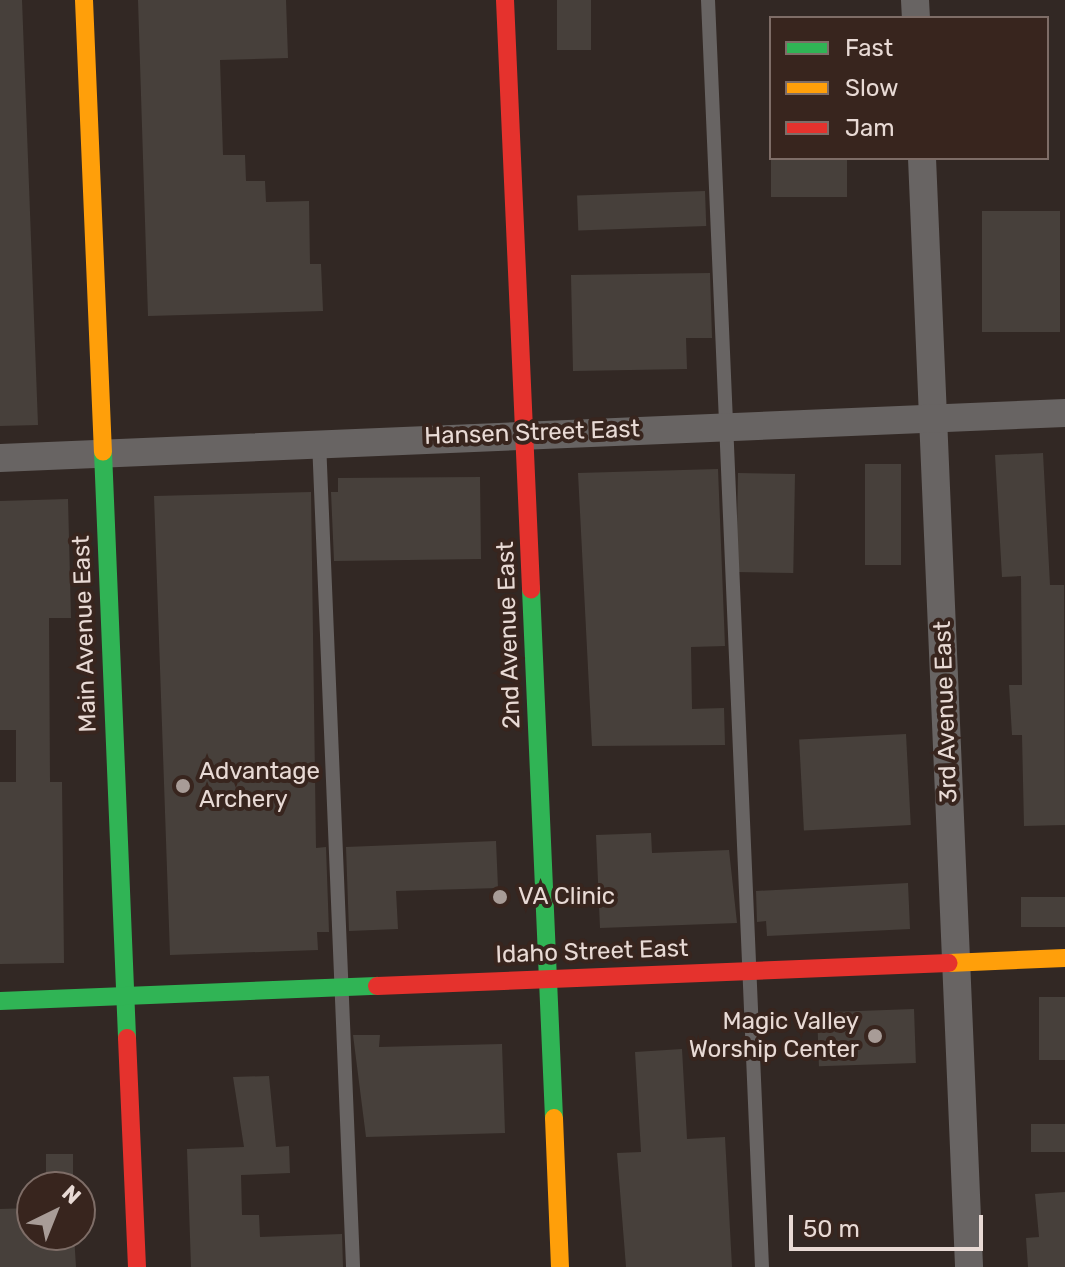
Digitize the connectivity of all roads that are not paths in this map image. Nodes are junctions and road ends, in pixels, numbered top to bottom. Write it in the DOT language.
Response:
graph roads {
  1 [pos="84,0"];
  2 [pos="505,0"];
  3 [pos="708,0"];
  4 [pos="922,160"];
  5 [pos="1065,413"];
  6 [pos="933,418"];
  7 [pos="726,426"];
  8 [pos="524,434"];
  9 [pos="319,441"];
  10 [pos="103,452"];
  11 [pos="0,458"];
  12 [pos="1065,958"];
  13 [pos="957,962"];
  14 [pos="749,970"];
  15 [pos="547,978"];
  16 [pos="341,986"];
  17 [pos="121,995"];
  18 [pos="0,1001"];
  19 [pos="137,1267"];
  20 [pos="353,1267"];
  21 [pos="560,1267"];
  22 [pos="762,1267"];
  23 [pos="969,1267"];
  1 -- 10 [label="street, Main Avenue East"];
  2 -- 8 [label="street, 2nd Avenue East"];
  3 -- 7 [label="lane"];
  4 -- 6 [label="street, 3rd Avenue East"];
  5 -- 6 [label="street, Hansen Street East"];
  6 -- 7 [label="street, Hansen Street East"];
  6 -- 13 [label="street, 3rd Avenue East"];
  7 -- 8 [label="street, Hansen Street East"];
  7 -- 14 [label="lane"];
  8 -- 9 [label="street, Hansen Street East"];
  8 -- 15 [label="street, 2nd Avenue East"];
  9 -- 10 [label="street, Hansen Street East"];
  9 -- 16 [label="lane"];
  10 -- 11 [label="street, Hansen Street East"];
  10 -- 17 [label="street, Main Avenue East"];
  12 -- 13 [label="street, Idaho Street East"];
  13 -- 14 [label="street, Idaho Street East"];
  13 -- 23 [label="street, 3rd Avenue East"];
  14 -- 15 [label="street, Idaho Street East"];
  14 -- 22 [label="lane"];
  15 -- 16 [label="street, Idaho Street East"];
  15 -- 21 [label="street, 2nd Avenue East"];
  16 -- 17 [label="street, Idaho Street East"];
  16 -- 20 [label="lane"];
  17 -- 18 [label="street, Idaho Street East"];
  17 -- 19 [label="street, Main Avenue East"];
}
